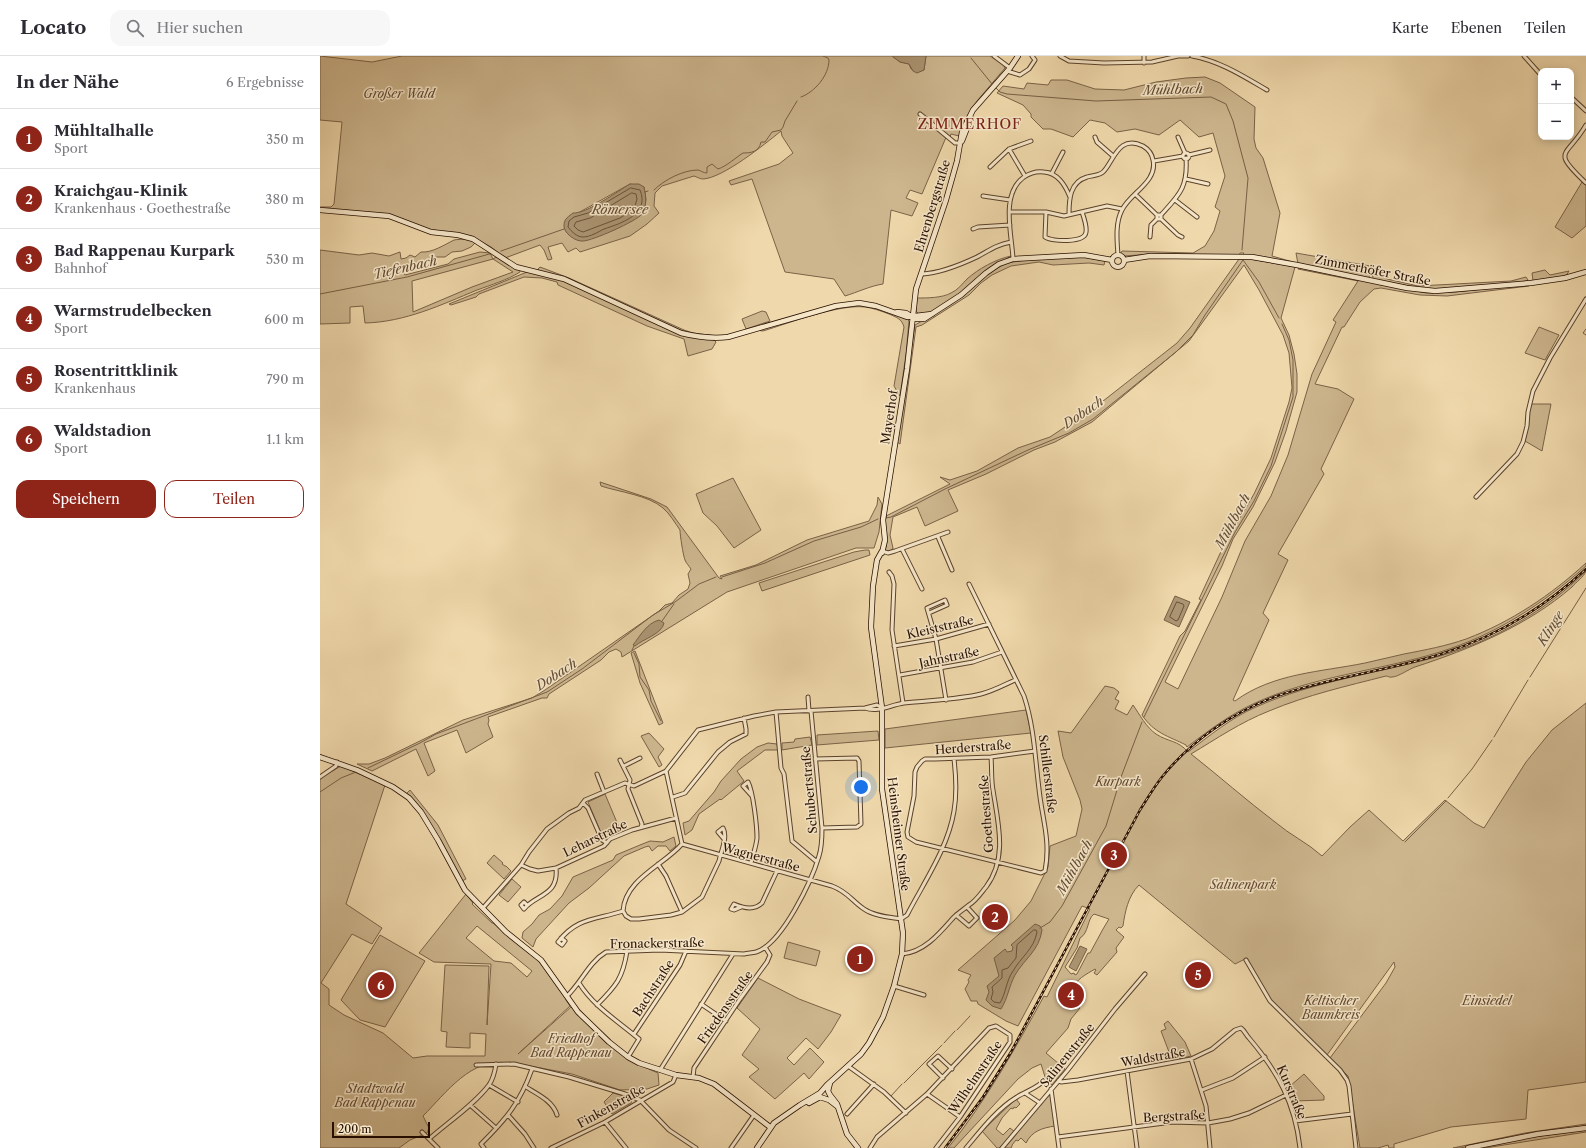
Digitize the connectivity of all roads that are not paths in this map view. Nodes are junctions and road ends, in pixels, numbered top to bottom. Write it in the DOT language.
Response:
graph roads {
  1 [pos="994,56"];
  2 [pos="1018,56"];
  3 [pos="1032,56"];
  4 [pos="1060,56"];
  5 [pos="1144,56"];
  6 [pos="1188,56"];
  7 [pos="1192,56"];
  8 [pos="1524,56"];
  9 [pos="1144,63"];
  10 [pos="1009,70"];
  11 [pos="1538,72"];
  12 [pos="1267,90"];
  13 [pos="1574,100"];
  14 [pos="1586,111"];
  15 [pos="920,114"];
  16 [pos="1586,125"];
  17 [pos="1095,137"];
  18 [pos="1178,137"];
  19 [pos="1031,141"];
  20 [pos="961,143"];
  21 [pos="1009,149"];
  22 [pos="1210,150"];
  23 [pos="1063,152"];
  24 [pos="1113,156"];
  25 [pos="1185,156"];
  26 [pos="1154,161"];
  27 [pos="990,167"];
  28 [pos="1052,173"];
  29 [pos="1025,176"];
  30 [pos="1186,179"];
  31 [pos="1586,183"];
  32 [pos="1208,184"];
  33 [pos="1075,185"];
  34 [pos="1066,186"];
  35 [pos="1135,194"];
  36 [pos="983,196"];
  37 [pos="1070,196"];
  38 [pos="1010,200"];
  39 [pos="1175,200"];
  40 [pos="1122,209"];
  41 [pos="320,210"];
  42 [pos="1010,212"];
  43 [pos="1046,212"];
  44 [pos="1082,212"];
  45 [pos="1069,214"];
  46 [pos="1159,217"];
  47 [pos="1196,217"];
  48 [pos="1010,225"];
  49 [pos="973,229"];
  50 [pos="1150,237"];
  51 [pos="1182,237"];
  52 [pos="1011,242"];
  53 [pos="1118,255"];
  54 [pos="1013,260"];
  55 [pos="1112,260"];
  56 [pos="1124,260"];
  57 [pos="1586,272"];
  58 [pos="922,274"];
  59 [pos="1586,300"];
  60 [pos="913,317"];
  61 [pos="1476,498"];
  62 [pos="883,520"];
  63 [pos="948,532"];
  64 [pos="938,537"];
  65 [pos="902,549"];
  66 [pos="882,551"];
  67 [pos="952,570"];
  68 [pos="889,572"];
  69 [pos="969,584"];
  70 [pos="922,589"];
  71 [pos="929,613"];
  72 [pos="989,624"];
  73 [pos="936,639"];
  74 [pos="894,646"];
  75 [pos="1002,652"];
  76 [pos="941,669"];
  77 [pos="900,675"];
  78 [pos="1015,680"];
  79 [pos="808,697"];
  80 [pos="946,700"];
  81 [pos="903,703"];
  82 [pos="882,708"];
  83 [pos="810,711"];
  84 [pos="776,712"];
  85 [pos="744,718"];
  86 [pos="1035,751"];
  87 [pos="320,757"];
  88 [pos="991,757"];
  89 [pos="640,758"];
  90 [pos="815,759"];
  91 [pos="954,759"];
  92 [pos="620,760"];
  93 [pos="337,762"];
  94 [pos="624,766"];
  95 [pos="666,771"];
  96 [pos="597,774"];
  97 [pos="320,776"];
  98 [pos="629,785"];
  99 [pos="604,792"];
  100 [pos="752,796"];
  101 [pos="673,797"];
  102 [pos="583,803"];
  103 [pos="676,818"];
  104 [pos="642,827"];
  105 [pos="822,828"];
  106 [pos="724,839"];
  107 [pos="607,843"];
  108 [pos="682,844"];
  109 [pos="942,848"];
  110 [pos="720,856"];
  111 [pos="817,862"];
  112 [pos="998,862"];
  113 [pos="751,863"];
  114 [pos="658,864"];
  115 [pos="521,865"];
  116 [pos="556,868"];
  117 [pos="777,871"];
  118 [pos="809,880"];
  119 [pos="527,905"];
  120 [pos="741,907"];
  121 [pos="967,907"];
  122 [pos="483,908"];
  123 [pos="623,911"];
  124 [pos="682,912"];
  125 [pos="956,915"];
  126 [pos="901,919"];
  127 [pos="561,938"];
  128 [pos="766,947"];
  129 [pos="627,951"];
  130 [pos="686,951"];
  131 [pos="733,954"];
  132 [pos="902,954"];
  133 [pos="1246,960"];
  134 [pos="1145,974"];
  135 [pos="580,983"];
  136 [pos="894,986"];
  137 [pos="924,995"];
  138 [pos="567,996"];
  139 [pos="700,1004"];
  140 [pos="597,1005"];
  141 [pos="726,1021"];
  142 [pos="1241,1028"];
  143 [pos="634,1034"];
  144 [pos="628,1056"];
  145 [pos="1265,1057"];
  146 [pos="1191,1059"];
  147 [pos="496,1064"];
  148 [pos="476,1065"];
  149 [pos="848,1066"];
  150 [pos="532,1069"];
  151 [pos="952,1069"];
  152 [pos="660,1070"];
  153 [pos="1127,1071"];
  154 [pos="676,1075"];
  155 [pos="693,1077"];
  156 [pos="943,1078"];
  157 [pos="1044,1080"];
  158 [pos="1059,1080"];
  159 [pos="831,1081"];
  160 [pos="874,1084"];
  161 [pos="489,1085"];
  162 [pos="526,1087"];
  163 [pos="1051,1089"];
  164 [pos="1202,1090"];
  165 [pos="821,1093"];
  166 [pos="1025,1093"];
  167 [pos="928,1094"];
  168 [pos="828,1095"];
  169 [pos="1286,1095"];
  170 [pos="640,1100"];
  171 [pos="518,1102"];
  172 [pos="1040,1103"];
  173 [pos="470,1104"];
  174 [pos="793,1110"];
  175 [pos="906,1113"];
  176 [pos="847,1114"];
  177 [pos="1352,1114"];
  178 [pos="557,1115"];
  179 [pos="508,1116"];
  180 [pos="754,1116"];
  181 [pos="960,1116"];
  182 [pos="1295,1121"];
  183 [pos="604,1122"];
  184 [pos="763,1122"];
  185 [pos="1208,1124"];
  186 [pos="770,1127"];
  187 [pos="1133,1127"];
  188 [pos="496,1128"];
  189 [pos="1586,1128"];
  190 [pos="422,1132"];
  191 [pos="1058,1137"];
  192 [pos="429,1139"];
  193 [pos="690,1147"];
  194 [pos="438,1148"];
  195 [pos="484,1148"];
  196 [pos="534,1148"];
  197 [pos="551,1148"];
  198 [pos="626,1148"];
  199 [pos="696,1148"];
  200 [pos="732,1148"];
  201 [pos="757,1148"];
  202 [pos="858,1148"];
  203 [pos="870,1148"];
  204 [pos="936,1148"];
  205 [pos="966,1148"];
  206 [pos="1002,1148"];
  207 [pos="1059,1148"];
  208 [pos="1137,1148"];
  209 [pos="1210,1148"];
  210 [pos="1300,1148"];
  211 [pos="1356,1148"];
  212 [pos="1468,1148"];
  1 -- 10 [label="street"];
  2 -- 10 [label="street, Ehrenbergstraße"];
  3 -- 10 [label="street"];
  4 -- 9 [label="street"];
  5 -- 9 [label="street"];
  6 -- 9 [label="street"];
  7 -- 12 [label="street"];
  8 -- 11 [label="street"];
  10 -- 20 [label="street, Ehrenbergstraße"];
  13 -- 14 [label="street"];
  15 -- 20 [label="street"];
  16 -- 31 [label="street"];
  17 -- 24 [label="street"];
  18 -- 25 [label="street"];
  19 -- 21 [label="street"];
  20 -- 58 [label="street, Ehrenbergstraße"];
  21 -- 27 [label="street"];
  21 -- 29 [label="street"];
  22 -- 25 [label="street"];
  23 -- 28 [label="street"];
  24 -- 26 [label="street"];
  24 -- 33 [label="street"];
  25 -- 26 [label="street"];
  25 -- 30 [label="street"];
  26 -- 35 [label="street"];
  28 -- 29 [label="street"];
  28 -- 34 [label="street"];
  29 -- 38 [label="street"];
  30 -- 32 [label="street"];
  30 -- 39 [label="street"];
  33 -- 34 [label="street"];
  33 -- 37 [label="street"];
  34 -- 37 [label="street"];
  35 -- 40 [label="street"];
  35 -- 46 [label="street"];
  36 -- 38 [label="street"];
  37 -- 45 [label="street"];
  38 -- 42 [label="street"];
  39 -- 46 [label="street"];
  39 -- 47 [label="street"];
  40 -- 44 [label="street"];
  40 -- 53 [label="street"];
  41 -- 60 [label="street"];
  42 -- 43 [label="street"];
  42 -- 48 [label="street"];
  43 -- 44 [label="street"];
  43 -- 45 [label="street"];
  44 -- 45 [label="street"];
  46 -- 50 [label="street"];
  46 -- 51 [label="street"];
  48 -- 49 [label="street"];
  48 -- 52 [label="street"];
  52 -- 54 [label="street"];
  52 -- 58 [label="street"];
  53 -- 55 [label="street"];
  53 -- 56 [label="street"];
  54 -- 55 [label="street"];
  54 -- 60 [label="street"];
  55 -- 56 [label="street"];
  56 -- 57 [label="street, Zimmerhöfer Straße"];
  58 -- 60 [label="street, Ehrenbergstraße"];
  59 -- 61 [label="street"];
  60 -- 62 [label="street, Mayerhof"];
  62 -- 66 [label="street, Heinsheimer Straße"];
  63 -- 64 [label="street"];
  64 -- 65 [label="street"];
  64 -- 67 [label="street"];
  65 -- 66 [label="street"];
  65 -- 70 [label="street"];
  66 -- 82 [label="street, Heinsheimer Straße"];
  68 -- 74 [label="street"];
  69 -- 72 [label="street, Schillerstraße"];
  71 -- 71 [label="street"];
  71 -- 73 [label="street"];
  72 -- 73 [label="street, Kleiststraße"];
  72 -- 75 [label="street, Schillerstraße"];
  73 -- 74 [label="street, Kleiststraße"];
  73 -- 76 [label="street"];
  74 -- 77 [label="street"];
  75 -- 76 [label="street, Jahnstraße"];
  75 -- 78 [label="street, Schillerstraße"];
  76 -- 77 [label="street, Jahnstraße"];
  76 -- 80 [label="street"];
  77 -- 81 [label="street"];
  78 -- 80 [label="street"];
  78 -- 86 [label="street, Schillerstraße"];
  79 -- 83 [label="street, Schubertstraße"];
  80 -- 81 [label="street"];
  81 -- 82 [label="street"];
  82 -- 83 [label="street"];
  82 -- 126 [label="street, Heinsheimer Straße"];
  83 -- 84 [label="street"];
  83 -- 90 [label="street, Schubertstraße"];
  84 -- 85 [label="street"];
  84 -- 111 [label="street"];
  85 -- 95 [label="street"];
  85 -- 101 [label="street"];
  86 -- 88 [label="street, Herderstraße"];
  86 -- 112 [label="street, Schillerstraße"];
  87 -- 93 [label="street"];
  88 -- 91 [label="street, Herderstraße"];
  88 -- 112 [label="street, Goethestraße"];
  89 -- 94 [label="street"];
  90 -- 105 [label="street, Schubertstraße"];
  90 -- 105 [label="street"];
  91 -- 109 [label="street"];
  91 -- 109 [label="street, Herderstraße"];
  92 -- 94 [label="street"];
  93 -- 97 [label="street"];
  93 -- 122 [label="street"];
  94 -- 98 [label="street"];
  95 -- 98 [label="street"];
  95 -- 101 [label="street"];
  96 -- 99 [label="street"];
  98 -- 99 [label="street"];
  98 -- 104 [label="street"];
  99 -- 102 [label="street"];
  100 -- 113 [label="street"];
  101 -- 103 [label="street"];
  102 -- 107 [label="street"];
  102 -- 115 [label="street"];
  103 -- 104 [label="street, Leharstraße"];
  103 -- 108 [label="street"];
  104 -- 107 [label="street, Leharstraße"];
  105 -- 111 [label="street, Schubertstraße"];
  106 -- 110 [label="street"];
  107 -- 116 [label="street, Leharstraße"];
  108 -- 110 [label="street, Wagnerstraße"];
  108 -- 114 [label="street"];
  109 -- 112 [label="street"];
  109 -- 126 [label="street"];
  110 -- 113 [label="street, Wagnerstraße"];
  110 -- 124 [label="street"];
  111 -- 118 [label="street, Schubertstraße"];
  112 -- 121 [label="street, Goethestraße"];
  113 -- 117 [label="street, Wagnerstraße"];
  114 -- 123 [label="street"];
  114 -- 124 [label="street"];
  115 -- 116 [label="street, Leharstraße"];
  115 -- 122 [label="street"];
  116 -- 119 [label="street"];
  117 -- 118 [label="street, Wagnerstraße"];
  117 -- 120 [label="street"];
  118 -- 126 [label="street, Wagnerstraße"];
  118 -- 128 [label="street, Schubertstraße"];
  121 -- 125 [label="street, Goethestraße"];
  121 -- 125 [label="street"];
  122 -- 138 [label="street"];
  123 -- 124 [label="street"];
  123 -- 127 [label="street"];
  125 -- 132 [label="street, Goethestraße"];
  126 -- 132 [label="street, Heinsheimer Straße"];
  128 -- 131 [label="street, Fronackerstraße"];
  128 -- 141 [label="street, Friedensstraße"];
  129 -- 130 [label="street, Fronackerstraße"];
  129 -- 135 [label="street, Fronackerstraße"];
  129 -- 140 [label="street"];
  130 -- 131 [label="street, Fronackerstraße"];
  130 -- 143 [label="street, Bachstraße"];
  131 -- 139 [label="street"];
  132 -- 136 [label="street, Heinsheimer Straße"];
  133 -- 177 [label="street"];
  134 -- 158 [label="street, Salinenstraße"];
  135 -- 138 [label="street, Fronackerstraße"];
  135 -- 140 [label="street"];
  136 -- 137 [label="street"];
  136 -- 149 [label="street, Heinsheimer Straße"];
  138 -- 144 [label="street"];
  139 -- 141 [label="street"];
  139 -- 152 [label="street"];
  140 -- 143 [label="street"];
  141 -- 155 [label="street, Friedensstraße"];
  142 -- 145 [label="street, Kurstraße"];
  142 -- 146 [label="street, Waldstraße"];
  143 -- 144 [label="street"];
  144 -- 152 [label="street"];
  145 -- 164 [label="street"];
  145 -- 169 [label="street, Kurstraße"];
  146 -- 153 [label="street, Waldstraße"];
  146 -- 164 [label="street"];
  147 -- 148 [label="street"];
  147 -- 150 [label="street"];
  147 -- 161 [label="street"];
  149 -- 159 [label="street, Heinsheimer Straße"];
  149 -- 160 [label="street"];
  150 -- 162 [label="street"];
  150 -- 170 [label="street"];
  151 -- 156 [label="street"];
  151 -- 156 [label="street"];
  151 -- 181 [label="street, Wilhelmstraße"];
  152 -- 154 [label="street"];
  153 -- 158 [label="street, Waldstraße"];
  153 -- 187 [label="street"];
  154 -- 155 [label="street"];
  154 -- 170 [label="street, Finkenstraße"];
  155 -- 180 [label="street"];
  156 -- 167 [label="street"];
  157 -- 166 [label="street"];
  158 -- 163 [label="street, Salinenstraße"];
  159 -- 165 [label="street, Heinsheimer Straße"];
  159 -- 168 [label="street"];
  160 -- 175 [label="street"];
  160 -- 176 [label="street"];
  161 -- 171 [label="street"];
  161 -- 173 [label="street"];
  162 -- 171 [label="street"];
  162 -- 178 [label="street"];
  163 -- 172 [label="street, Salinenstraße"];
  163 -- 191 [label="street"];
  164 -- 185 [label="street"];
  165 -- 168 [label="street"];
  165 -- 168 [label="street, Heinsheimer Straße"];
  165 -- 174 [label="street, Heinsheimer Straße"];
  166 -- 172 [label="street"];
  166 -- 205 [label="street"];
  167 -- 175 [label="street"];
  167 -- 181 [label="street"];
  168 -- 202 [label="street"];
  169 -- 182 [label="street, Kurstraße"];
  169 -- 185 [label="street, Bergstraße"];
  170 -- 183 [label="street, Finkenstraße"];
  170 -- 193 [label="street"];
  171 -- 179 [label="street"];
  172 -- 206 [label="street, Salinenstraße"];
  173 -- 188 [label="street"];
  173 -- 192 [label="street"];
  174 -- 184 [label="street, Heinsheimer Straße"];
  174 -- 186 [label="street, Heinsheimer Straße"];
  175 -- 203 [label="street"];
  177 -- 182 [label="street"];
  177 -- 211 [label="street"];
  179 -- 188 [label="street"];
  179 -- 196 [label="street"];
  180 -- 184 [label="street"];
  180 -- 200 [label="street"];
  181 -- 204 [label="street, Wilhelmstraße"];
  182 -- 210 [label="street, Kurstraße"];
  183 -- 197 [label="street, Finkenstraße"];
  183 -- 198 [label="street"];
  184 -- 186 [label="street"];
  185 -- 187 [label="street, Bergstraße"];
  185 -- 209 [label="street"];
  186 -- 201 [label="street"];
  187 -- 191 [label="street, Bergstraße"];
  187 -- 208 [label="street"];
  188 -- 195 [label="street"];
  189 -- 212 [label="street"];
  190 -- 192 [label="street"];
  191 -- 207 [label="street"];
  192 -- 194 [label="street"];
  193 -- 199 [label="street"];
}
